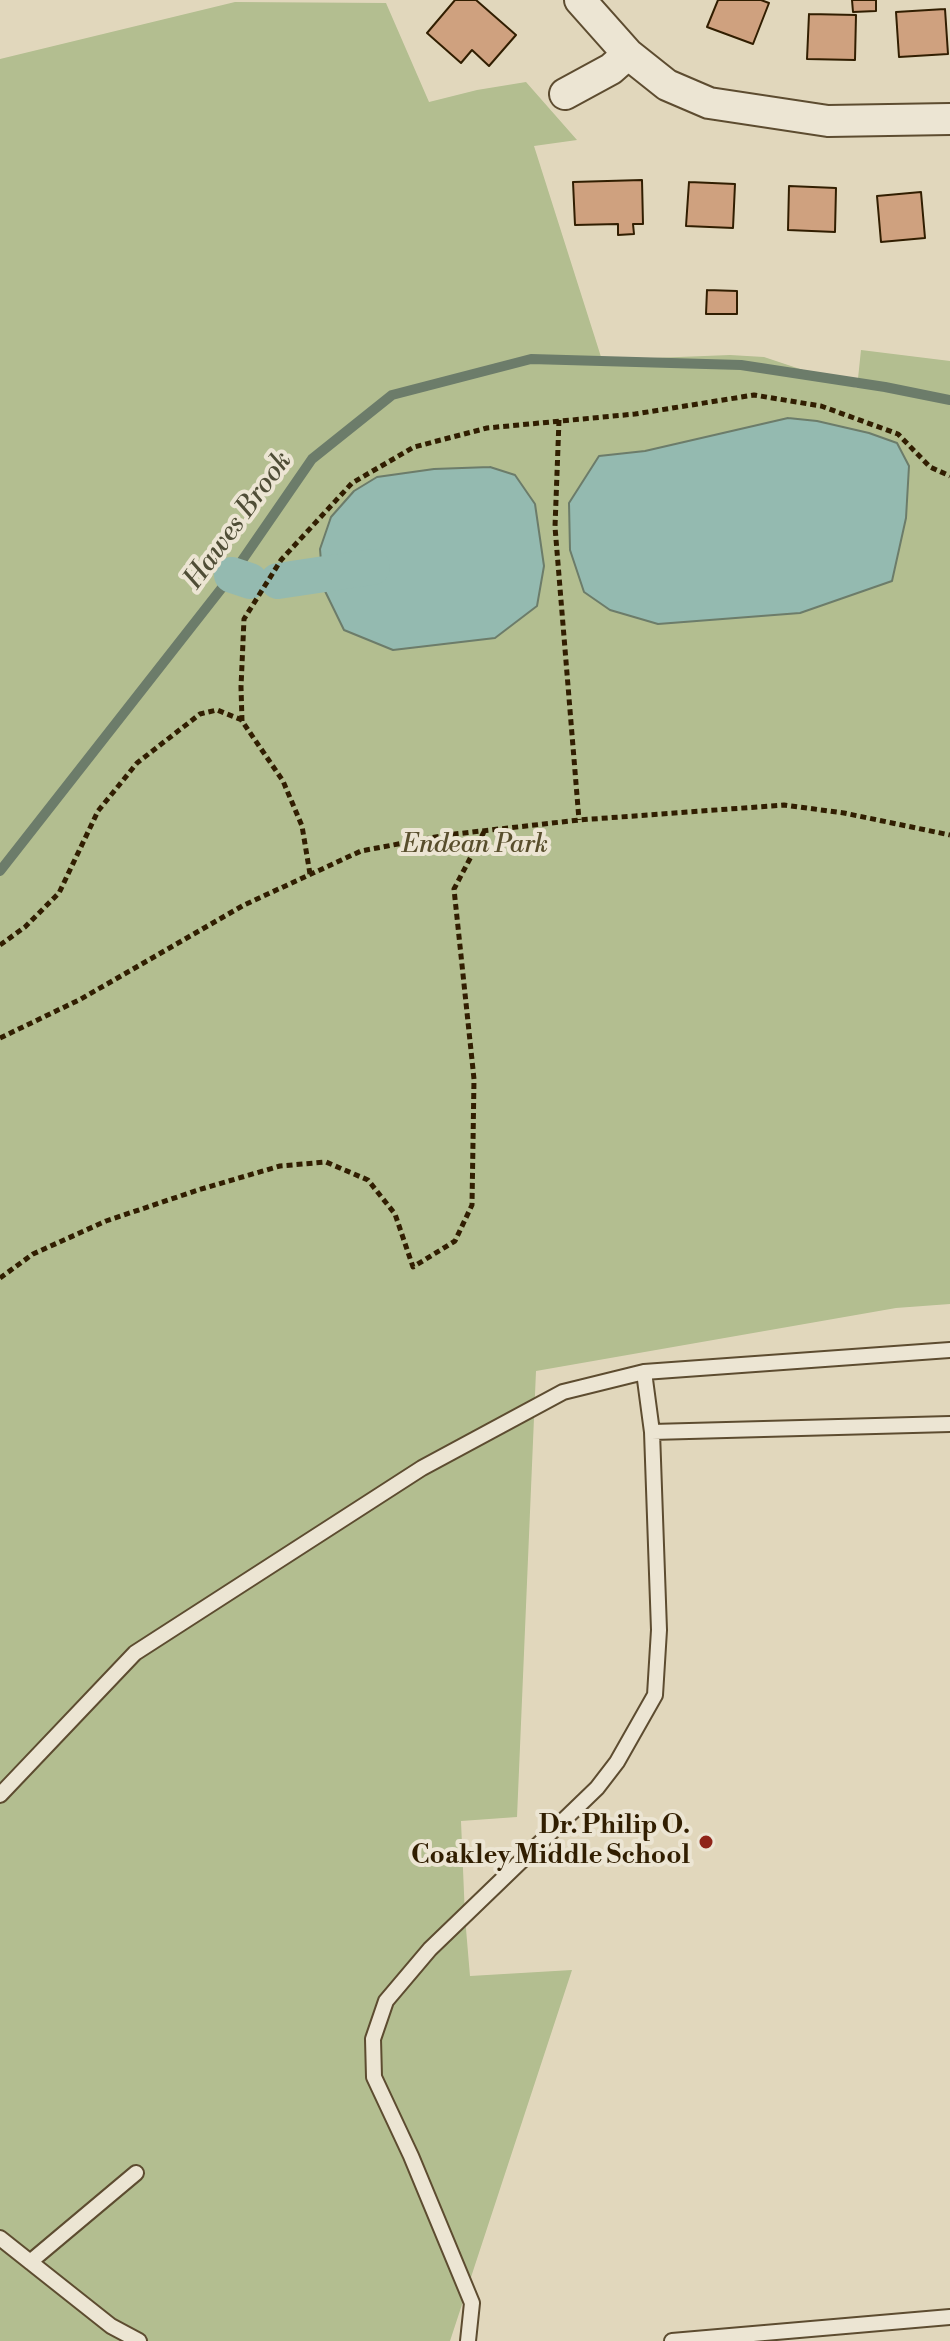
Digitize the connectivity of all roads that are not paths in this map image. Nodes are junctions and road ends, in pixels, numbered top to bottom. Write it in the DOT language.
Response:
graph roads {
  1 [pos="580,0"];
  2 [pos="628,54"];
  3 [pos="565,94"];
  4 [pos="950,119"];
  5 [pos="950,1350"];
  6 [pos="644,1372"];
  7 [pos="950,1424"];
  8 [pos="652,1432"];
  9 [pos="0,1795"];
  10 [pos="136,2173"];
  11 [pos="0,2238"];
  12 [pos="30,2262"];
  13 [pos="950,2317"];
  14 [pos="139,2341"];
  15 [pos="468,2341"];
  16 [pos="672,2341"];
  1 -- 2 [label="street"];
  2 -- 3 [label="street"];
  2 -- 4 [label="street"];
  5 -- 6 [label="lane"];
  6 -- 8 [label="lane"];
  6 -- 9 [label="lane"];
  7 -- 8 [label="lane"];
  8 -- 15 [label="lane"];
  10 -- 12 [label="lane"];
  11 -- 12 [label="lane"];
  12 -- 14 [label="lane"];
  13 -- 16 [label="lane"];
}
